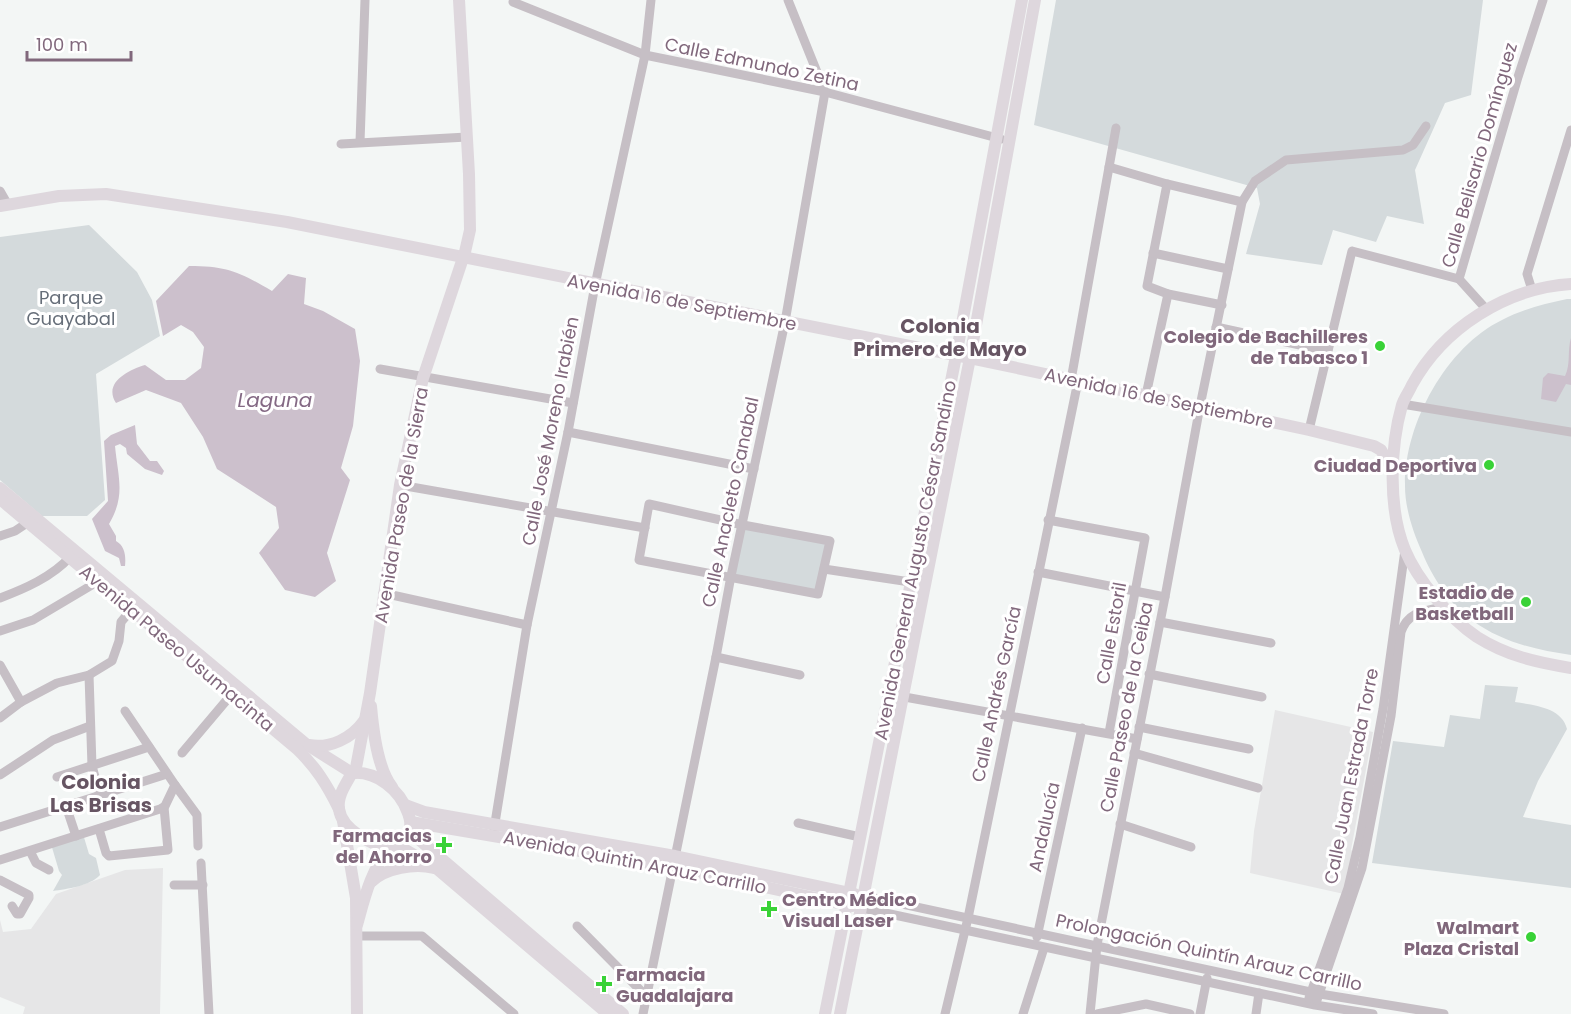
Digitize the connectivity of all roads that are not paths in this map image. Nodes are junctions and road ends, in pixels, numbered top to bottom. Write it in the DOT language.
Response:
graph roads {
  1 [pos="365,0"];
  2 [pos="459,0"];
  3 [pos="651,0"];
  4 [pos="788,0"];
  5 [pos="1022,0"];
  6 [pos="1035,0"];
  7 [pos="1543,0"];
  8 [pos="513,2"];
  9 [pos="645,56"];
  10 [pos="825,92"];
  11 [pos="1426,126"];
  12 [pos="1116,128"];
  13 [pos="1571,130"];
  14 [pos="467,137"];
  15 [pos="995,137"];
  16 [pos="1010,140"];
  17 [pos="360,142"];
  18 [pos="340,144"];
  19 [pos="1109,167"];
  20 [pos="1167,184"];
  21 [pos="0,191"];
  22 [pos="1242,202"];
  23 [pos="4,205"];
  24 [pos="1153,253"];
  25 [pos="463,258"];
  26 [pos="1228,269"];
  27 [pos="1460,279"];
  28 [pos="1571,284"];
  29 [pos="596,285"];
  30 [pos="1532,290"];
  31 [pos="1168,294"];
  32 [pos="1221,305"];
  33 [pos="1487,310"];
  34 [pos="784,322"];
  35 [pos="1216,327"];
  36 [pos="1328,351"];
  37 [pos="956,356"];
  38 [pos="970,358"];
  39 [pos="380,369"];
  40 [pos="423,378"];
  41 [pos="1074,380"];
  42 [pos="1146,395"];
  43 [pos="573,403"];
  44 [pos="1402,404"];
  45 [pos="1200,406"];
  46 [pos="1309,430"];
  47 [pos="568,432"];
  48 [pos="1571,432"];
  49 [pos="1397,433"];
  50 [pos="1361,441"];
  51 [pos="754,469"];
  52 [pos="1392,469"];
  53 [pos="400,484"];
  54 [pos="0,488"];
  55 [pos="0,500"];
  56 [pos="551,511"];
  57 [pos="1048,520"];
  58 [pos="27,523"];
  59 [pos="742,525"];
  60 [pos="645,528"];
  61 [pos="0,536"];
  62 [pos="1405,550"];
  63 [pos="70,557"];
  64 [pos="824,569"];
  65 [pos="1038,572"];
  66 [pos="731,576"];
  67 [pos="98,582"];
  68 [pos="910,582"];
  69 [pos="1135,591"];
  70 [pos="383,593"];
  71 [pos="1165,597"];
  72 [pos="0,598"];
  73 [pos="1442,607"];
  74 [pos="131,610"];
  75 [pos="1160,622"];
  76 [pos="527,625"];
  77 [pos="0,631"];
  78 [pos="1271,644"];
  79 [pos="716,657"];
  80 [pos="0,665"];
  81 [pos="1571,668"];
  82 [pos="1149,674"];
  83 [pos="89,675"];
  84 [pos="800,675"];
  85 [pos="2,676"];
  86 [pos="1390,692"];
  87 [pos="370,693"];
  88 [pos="888,693"];
  89 [pos="231,695"];
  90 [pos="903,696"];
  91 [pos="1262,697"];
  92 [pos="21,702"];
  93 [pos="125,711"];
  94 [pos="1009,715"];
  95 [pos="0,717"];
  96 [pos="364,720"];
  97 [pos="90,726"];
  98 [pos="1139,727"];
  99 [pos="1082,728"];
  100 [pos="1109,734"];
  101 [pos="1137,739"];
  102 [pos="306,744"];
  103 [pos="149,747"];
  104 [pos="1250,750"];
  105 [pos="182,753"];
  106 [pos="1134,753"];
  107 [pos="92,766"];
  108 [pos="353,773"];
  109 [pos="167,774"];
  110 [pos="0,776"];
  111 [pos="57,777"];
  112 [pos="174,785"];
  113 [pos="393,788"];
  114 [pos="1258,788"];
  115 [pos="100,795"];
  116 [pos="405,805"];
  117 [pos="66,806"];
  118 [pos="164,807"];
  119 [pos="340,814"];
  120 [pos="798,823"];
  121 [pos="1120,824"];
  122 [pos="410,826"];
  123 [pos="0,827"];
  124 [pos="99,829"];
  125 [pos="494,829"];
  126 [pos="76,836"];
  127 [pos="860,837"];
  128 [pos="198,846"];
  129 [pos="394,847"];
  130 [pos="1191,847"];
  131 [pos="30,851"];
  132 [pos="0,860"];
  133 [pos="674,861"];
  134 [pos="201,862"];
  135 [pos="49,870"];
  136 [pos="439,870"];
  137 [pos="0,880"];
  138 [pos="174,885"];
  139 [pos="203,885"];
  140 [pos="368,885"];
  141 [pos="848,899"];
  142 [pos="863,902"];
  143 [pos="12,906"];
  144 [pos="968,918"];
  145 [pos="577,927"];
  146 [pos="357,930"];
  147 [pos="965,930"];
  148 [pos="1038,933"];
  149 [pos="1097,945"];
  150 [pos="1039,947"];
  151 [pos="1094,959"];
  152 [pos="1209,970"];
  153 [pos="1206,982"];
  154 [pos="1259,993"];
  155 [pos="1315,993"];
  156 [pos="647,997"];
  157 [pos="1318,1007"];
  158 [pos="1388,1010"];
  159 [pos="209,1014"];
  160 [pos="357,1014"];
  161 [pos="514,1014"];
  162 [pos="608,1014"];
  163 [pos="623,1014"];
  164 [pos="643,1014"];
  165 [pos="825,1014"];
  166 [pos="840,1014"];
  167 [pos="945,1014"];
  168 [pos="1023,1014"];
  169 [pos="1090,1014"];
  170 [pos="1097,1014"];
  171 [pos="1190,1014"];
  172 [pos="1200,1014"];
  173 [pos="1256,1014"];
  174 [pos="1373,1014"];
  175 [pos="1444,1014"];
  1 -- 17 [label="street"];
  2 -- 14 [label="main road, Avenida Paseo de la Sierra"];
  3 -- 9 [label="street, Calle José Moreno Irabién"];
  4 -- 10 [label="street"];
  5 -- 15 [label="main road, Avenida General Augusto César Sandino"];
  6 -- 16 [label="main road, Avenida General Augusto César Sandino"];
  7 -- 27 [label="street, Calle Belisario Domínguez"];
  8 -- 9 [label="street, Calle Edmundo Zetina"];
  9 -- 10 [label="street, Calle Edmundo Zetina"];
  9 -- 29 [label="street, Calle José Moreno Irabién"];
  10 -- 15 [label="street, Calle Edmundo Zetina"];
  10 -- 34 [label="street, Calle Anacleto Canabal"];
  11 -- 22 [label="street"];
  12 -- 19 [label="street, Calle Andrés García"];
  13 -- 30 [label="street"];
  14 -- 17 [label="street"];
  14 -- 25 [label="main road, Avenida Paseo de la Sierra"];
  15 -- 16 [label="street, Calle Edmundo Zetina"];
  15 -- 37 [label="main road, Avenida General Augusto César Sandino"];
  16 -- 38 [label="main road, Avenida General Augusto César Sandino"];
  17 -- 18 [label="street"];
  19 -- 20 [label="street"];
  19 -- 41 [label="street, Calle Andrés García"];
  20 -- 22 [label="street"];
  20 -- 24 [label="street"];
  21 -- 23 [label="street"];
  22 -- 26 [label="street, Calle Paseo de la Ceiba"];
  23 -- 25 [label="main road, Avenida 16 de Septiembre"];
  24 -- 26 [label="street"];
  24 -- 31 [label="street"];
  25 -- 29 [label="main road, Avenida 16 de Septiembre"];
  25 -- 40 [label="main road, Avenida Paseo de la Sierra"];
  26 -- 32 [label="street, Calle Paseo de la Ceiba"];
  27 -- 33 [label="street, Calle Belisario Domínguez"];
  27 -- 36 [label="street"];
  28 -- 30 [label="main road"];
  29 -- 34 [label="main road, Avenida 16 de Septiembre"];
  29 -- 43 [label="street, Calle José Moreno Irabién"];
  30 -- 33 [label="main road"];
  31 -- 32 [label="street"];
  31 -- 42 [label="street"];
  32 -- 35 [label="street, Calle Paseo de la Ceiba"];
  33 -- 44 [label="main road"];
  34 -- 37 [label="main road, Avenida 16 de Septiembre"];
  34 -- 51 [label="street, Calle Anacleto Canabal"];
  35 -- 36 [label="street"];
  35 -- 45 [label="street, Calle Paseo de la Ceiba"];
  36 -- 46 [label="street"];
  37 -- 38 [label="main road, Avenida 16 de Septiembre"];
  37 -- 68 [label="main road, Avenida General Augusto César Sandino"];
  38 -- 41 [label="main road, Avenida 16 de Septiembre"];
  38 -- 90 [label="main road, Avenida General Augusto César Sandino"];
  39 -- 40 [label="street"];
  40 -- 43 [label="street"];
  40 -- 53 [label="main road, Avenida Paseo de la Sierra"];
  41 -- 42 [label="main road, Avenida 16 de Septiembre"];
  41 -- 57 [label="street, Calle Andrés García"];
  42 -- 45 [label="main road, Avenida 16 de Septiembre"];
  43 -- 47 [label="street, Calle José Moreno Irabién"];
  44 -- 48 [label="street"];
  44 -- 49 [label="main road"];
  45 -- 46 [label="main road, Avenida 16 de Septiembre"];
  45 -- 71 [label="street, Calle Paseo de la Ceiba"];
  46 -- 50 [label="main road, Avenida 16 de Septiembre"];
  47 -- 51 [label="street"];
  47 -- 56 [label="street, Calle José Moreno Irabién"];
  49 -- 50 [label="main road, Avenida 16 de Septiembre"];
  49 -- 52 [label="main road"];
  50 -- 52 [label="main road, Avenida 16 de Septiembre"];
  51 -- 59 [label="street, Calle Anacleto Canabal"];
  52 -- 62 [label="main road"];
  53 -- 56 [label="street"];
  53 -- 70 [label="main road, Avenida Paseo de la Sierra"];
  54 -- 102 [label="main road, Avenida Paseo Usumacinta"];
  55 -- 58 [label="main road, Avenida Paseo Usumacinta"];
  56 -- 60 [label="street"];
  56 -- 76 [label="street, Calle José Moreno Irabién"];
  57 -- 65 [label="street, Calle Andrés García"];
  57 -- 69 [label="street, Calle Estoril"];
  58 -- 61 [label="street"];
  58 -- 63 [label="main road, Avenida Paseo Usumacinta"];
  59 -- 60 [label="street"];
  59 -- 64 [label="street"];
  59 -- 66 [label="street, Calle Anacleto Canabal"];
  60 -- 66 [label="street"];
  62 -- 73 [label="main road"];
  62 -- 86 [label="street, Calle Juan Estrada Torre"];
  63 -- 67 [label="main road, Avenida Paseo Usumacinta"];
  63 -- 72 [label="street"];
  64 -- 66 [label="street"];
  64 -- 68 [label="street"];
  65 -- 69 [label="street"];
  65 -- 94 [label="street, Calle Andrés García"];
  66 -- 79 [label="street, Calle Anacleto Canabal"];
  67 -- 74 [label="main road, Avenida Paseo Usumacinta"];
  67 -- 77 [label="street"];
  68 -- 88 [label="main road, Avenida General Augusto César Sandino"];
  69 -- 71 [label="street"];
  69 -- 100 [label="street, Calle Estoril"];
  70 -- 76 [label="street"];
  70 -- 87 [label="main road, Avenida Paseo de la Sierra"];
  71 -- 75 [label="street, Calle Paseo de la Ceiba"];
  73 -- 81 [label="main road"];
  73 -- 86 [label="street, Calle Juan Estrada Torre"];
  74 -- 83 [label="street"];
  74 -- 89 [label="main road, Avenida Paseo Usumacinta"];
  75 -- 78 [label="street"];
  75 -- 82 [label="street, Calle Paseo de la Ceiba"];
  76 -- 125 [label="street, Calle José Moreno Irabién"];
  79 -- 84 [label="street"];
  79 -- 133 [label="street, Calle Anacleto Canabal"];
  80 -- 85 [label="street"];
  82 -- 91 [label="street"];
  82 -- 98 [label="street, Calle Paseo de la Ceiba"];
  83 -- 92 [label="street"];
  83 -- 97 [label="street"];
  85 -- 92 [label="street"];
  86 -- 155 [label="street, Calle Juan Estrada Torre"];
  87 -- 96 [label="main road, Avenida Paseo de la Sierra"];
  87 -- 113 [label="main road, Avenida Paseo de la Sierra"];
  88 -- 90 [label="street"];
  88 -- 127 [label="main road, Avenida General Augusto César Sandino"];
  89 -- 105 [label="street"];
  89 -- 119 [label="main road, Avenida Paseo Usumacinta"];
  90 -- 94 [label="street"];
  90 -- 142 [label="main road, Avenida General Augusto César Sandino"];
  92 -- 95 [label="street"];
  93 -- 103 [label="street"];
  94 -- 99 [label="street"];
  94 -- 144 [label="street, Calle Andrés García"];
  96 -- 102 [label="main road"];
  96 -- 108 [label="main road, Avenida Paseo de la Sierra"];
  97 -- 107 [label="street"];
  97 -- 110 [label="street"];
  98 -- 101 [label="street, Calle Paseo de la Ceiba"];
  98 -- 104 [label="street"];
  99 -- 100 [label="street"];
  99 -- 148 [label="street, Andalucía"];
  100 -- 101 [label="street"];
  101 -- 106 [label="street, Calle Paseo de la Ceiba"];
  102 -- 108 [label="main road, Avenida Paseo Usumacinta"];
  103 -- 107 [label="street"];
  103 -- 109 [label="street"];
  106 -- 114 [label="street"];
  106 -- 121 [label="street, Calle Paseo de la Ceiba"];
  107 -- 111 [label="street"];
  107 -- 115 [label="street"];
  108 -- 113 [label="main road"];
  108 -- 119 [label="main road"];
  109 -- 112 [label="street"];
  109 -- 115 [label="street"];
  112 -- 118 [label="street"];
  112 -- 128 [label="street"];
  113 -- 116 [label="main road"];
  115 -- 117 [label="street"];
  116 -- 122 [label="main road"];
  116 -- 125 [label="main road, Avenida Quintin Arauz Carrillo"];
  117 -- 123 [label="street"];
  117 -- 126 [label="street"];
  118 -- 124 [label="street"];
  118 -- 124 [label="street"];
  119 -- 129 [label="main road"];
  119 -- 146 [label="main road"];
  120 -- 127 [label="street"];
  121 -- 130 [label="street"];
  121 -- 149 [label="street, Calle Paseo de la Ceiba"];
  122 -- 125 [label="main road, Avenida Quintin Arauz Carrillo"];
  122 -- 129 [label="main road"];
  122 -- 163 [label="main road"];
  124 -- 126 [label="street"];
  125 -- 133 [label="main road, Avenida Quintin Arauz Carrillo"];
  126 -- 131 [label="street"];
  127 -- 141 [label="main road, Avenida General Augusto César Sandino"];
  129 -- 136 [label="main road"];
  129 -- 140 [label="main road"];
  131 -- 132 [label="street"];
  131 -- 135 [label="street"];
  133 -- 141 [label="main road, Avenida Quintin Arauz Carrillo"];
  133 -- 156 [label="street, Calle Anacleto Canabal"];
  134 -- 139 [label="street"];
  136 -- 140 [label="main road"];
  136 -- 162 [label="main road"];
  137 -- 143 [label="street"];
  138 -- 139 [label="street"];
  139 -- 159 [label="street"];
  140 -- 146 [label="main road"];
  141 -- 142 [label="main road, Avenida Quintin Arauz Carrillo"];
  141 -- 165 [label="main road, Avenida General Augusto César Sandino"];
  142 -- 144 [label="street, Prolongación Quintín Arauz Carrillo"];
  142 -- 147 [label="street, Avenida Quintin Arauz Carrillo"];
  142 -- 166 [label="main road, Avenida General Augusto César Sandino"];
  144 -- 147 [label="street, Calle Andrés García"];
  144 -- 148 [label="street, Prolongación Quintín Arauz Carrillo"];
  145 -- 156 [label="street"];
  146 -- 160 [label="main road"];
  146 -- 161 [label="street"];
  147 -- 150 [label="street, Prolongación Quintín Arauz Carrillo"];
  147 -- 167 [label="street, Calle Andrés García"];
  148 -- 149 [label="street, Prolongación Quintín Arauz Carrillo"];
  148 -- 150 [label="street, Andalucía"];
  149 -- 151 [label="street, Calle Paseo de la Ceiba"];
  149 -- 152 [label="street, Prolongación Quintín Arauz Carrillo"];
  150 -- 151 [label="street, Prolongación Quintín Arauz Carrillo"];
  150 -- 168 [label="street, Andalucía"];
  151 -- 153 [label="street, Prolongación Quintín Arauz Carrillo"];
  151 -- 169 [label="street, Calle Paseo de la Ceiba"];
  152 -- 153 [label="street"];
  152 -- 155 [label="street, Prolongación Quintín Arauz Carrillo"];
  153 -- 154 [label="street, Prolongación Quintín Arauz Carrillo"];
  153 -- 172 [label="street"];
  154 -- 157 [label="street, Prolongación Quintín Arauz Carrillo"];
  154 -- 173 [label="street"];
  155 -- 157 [label="street, Calle Juan Estrada Torre"];
  155 -- 158 [label="street, Prolongación Quintín Arauz Carrillo"];
  156 -- 164 [label="street, Calle Anacleto Canabal"];
  157 -- 174 [label="street, Prolongación Quintín Arauz Carrillo"];
  158 -- 175 [label="street, Prolongación Quintín Arauz Carrillo"];
  170 -- 171 [label="street"];
}
